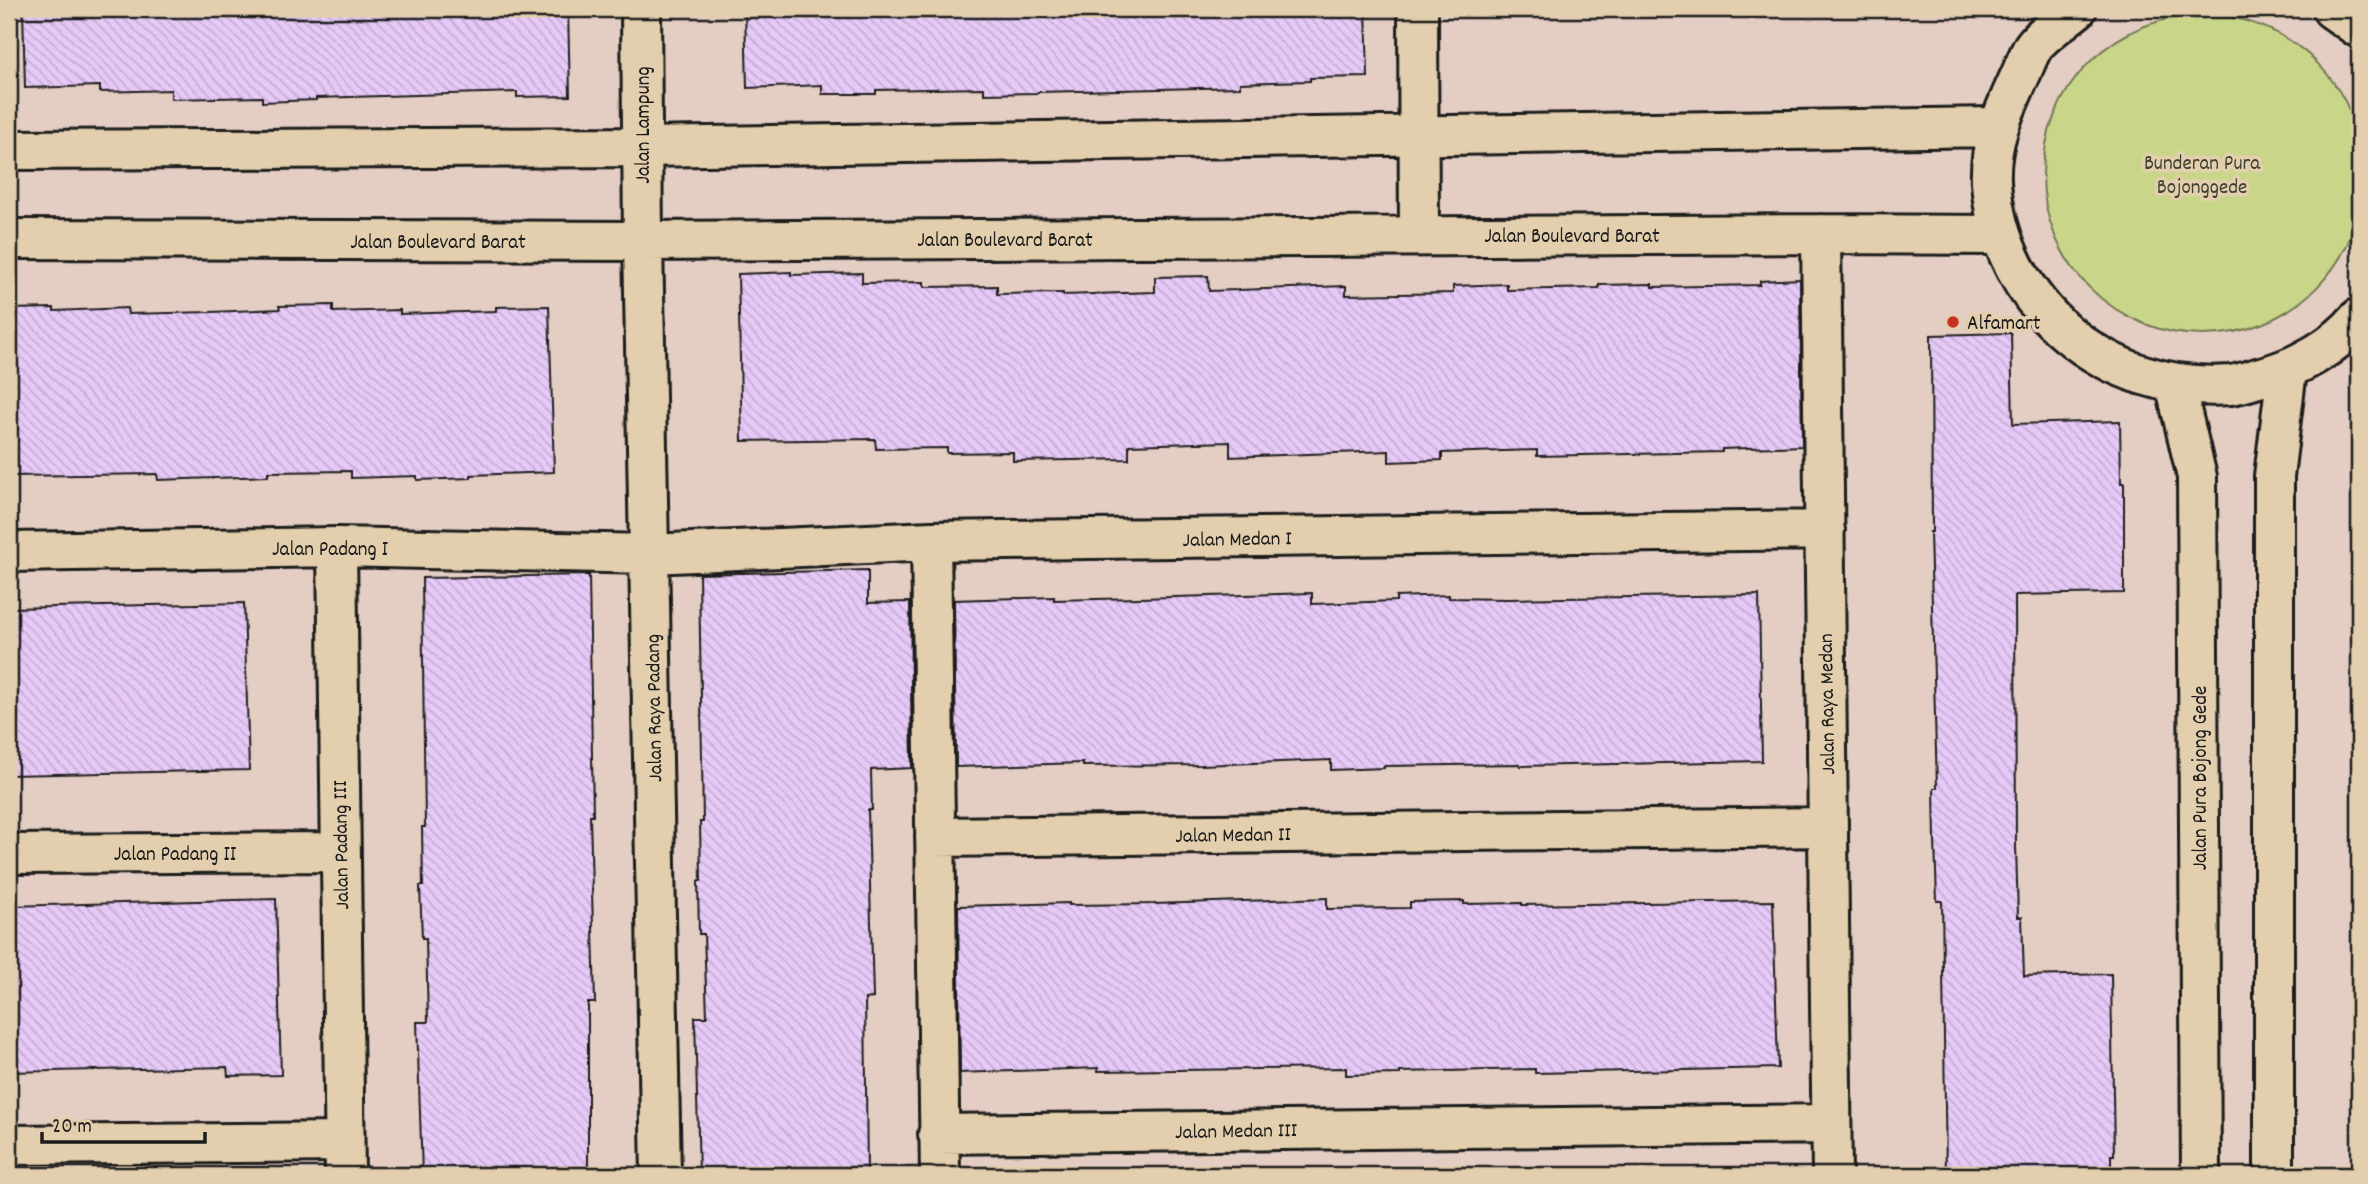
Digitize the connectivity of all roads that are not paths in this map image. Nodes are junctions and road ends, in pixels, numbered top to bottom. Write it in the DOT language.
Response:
graph roads {
  1 [pos="641,9"];
  2 [pos="1418,9"];
  3 [pos="2077,9"];
  4 [pos="2332,9"];
  5 [pos="2359,28"];
  6 [pos="1997,127"];
  7 [pos="1419,136"];
  8 [pos="642,147"];
  9 [pos="9,150"];
  10 [pos="1821,234"];
  11 [pos="2000,235"];
  12 [pos="1419,236"];
  13 [pos="9,239"];
  14 [pos="643,242"];
  15 [pos="2359,318"];
  16 [pos="2287,370"];
  17 [pos="2175,384"];
  18 [pos="1825,530"];
  19 [pos="932,541"];
  20 [pos="337,547"];
  21 [pos="9,552"];
  22 [pos="650,554"];
  23 [pos="1828,827"];
  24 [pos="935,837"];
  25 [pos="341,852"];
  26 [pos="9,854"];
  27 [pos="1831,1124"];
  28 [pos="938,1134"];
  29 [pos="9,1145"];
  30 [pos="344,1159"];
  31 [pos="661,1175"];
  32 [pos="940,1175"];
  33 [pos="1832,1175"];
  34 [pos="2200,1175"];
  35 [pos="2274,1175"];
  1 -- 8 [label="street, Jalan Lampung"];
  2 -- 7 [label="street"];
  3 -- 6 [label="street"];
  4 -- 5 [label="street"];
  6 -- 7 [label="street"];
  6 -- 11 [label="street"];
  7 -- 8 [label="street"];
  7 -- 12 [label="street"];
  8 -- 9 [label="street"];
  8 -- 14 [label="street, Jalan Lampung"];
  10 -- 11 [label="street, Jalan Boulevard Barat"];
  10 -- 12 [label="street, Jalan Boulevard Barat"];
  10 -- 18 [label="street, Jalan Raya Medan"];
  11 -- 17 [label="street"];
  12 -- 14 [label="street, Jalan Boulevard Barat"];
  13 -- 14 [label="street, Jalan Boulevard Barat"];
  14 -- 22 [label="street, Jalan Raya Padang"];
  15 -- 16 [label="street"];
  16 -- 17 [label="street"];
  16 -- 35 [label="street"];
  17 -- 34 [label="street, Jalan Pura Bojong Gede"];
  18 -- 19 [label="street, Jalan Medan I"];
  18 -- 23 [label="street, Jalan Raya Medan"];
  19 -- 22 [label="street, Jalan Medan I"];
  19 -- 24 [label="street"];
  20 -- 21 [label="street, Jalan Padang I"];
  20 -- 22 [label="street, Jalan Padang I"];
  20 -- 25 [label="street, Jalan Padang III"];
  22 -- 31 [label="street, Jalan Raya Padang"];
  23 -- 24 [label="street, Jalan Medan II"];
  23 -- 27 [label="street, Jalan Raya Medan"];
  24 -- 28 [label="street"];
  25 -- 26 [label="street, Jalan Padang II"];
  25 -- 30 [label="street, Jalan Padang III"];
  27 -- 28 [label="street, Jalan Medan III"];
  27 -- 33 [label="street, Jalan Raya Medan"];
  28 -- 32 [label="street"];
  29 -- 30 [label="street, Jalan Padang III"];
}
